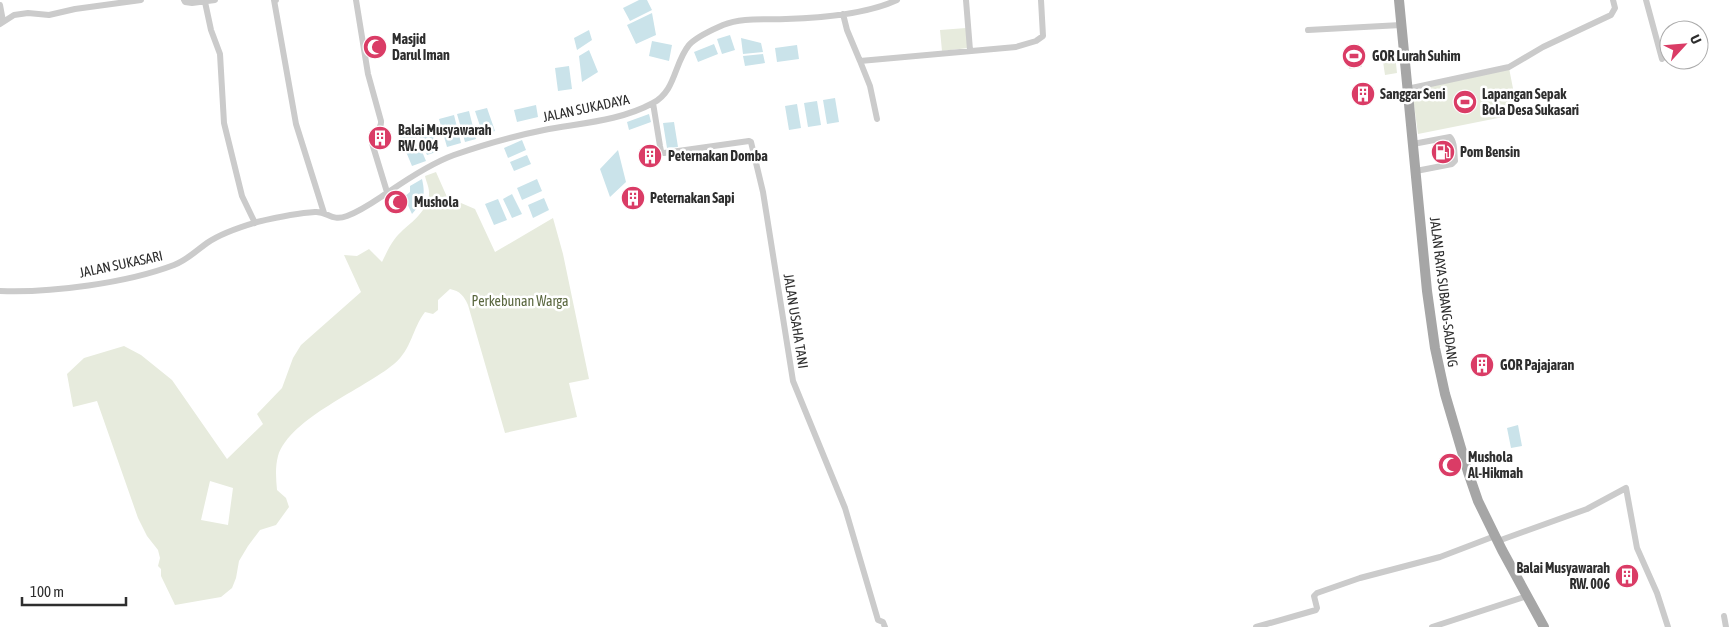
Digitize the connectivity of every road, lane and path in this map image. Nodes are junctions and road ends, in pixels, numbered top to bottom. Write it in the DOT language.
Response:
graph roads {
  1 [pos="141,0"];
  2 [pos="184,0"];
  3 [pos="215,0"];
  4 [pos="275,0"];
  5 [pos="356,0"];
  6 [pos="897,0"];
  7 [pos="966,0"];
  8 [pos="1041,0"];
  9 [pos="1399,0"];
  10 [pos="1613,0"];
  11 [pos="1646,0"];
  12 [pos="205,2"];
  13 [pos="0,5"];
  14 [pos="842,14"];
  15 [pos="2,22"];
  16 [pos="1401,25"];
  17 [pos="1308,30"];
  18 [pos="1659,48"];
  19 [pos="970,50"];
  20 [pos="860,61"];
  21 [pos="1407,89"];
  22 [pos="653,103"];
  23 [pos="877,119"];
  24 [pos="1413,144"];
  25 [pos="1416,171"];
  26 [pos="387,192"];
  27 [pos="324,213"];
  28 [pos="255,223"];
  29 [pos="0,291"];
  30 [pos="1496,538"];
  31 [pos="1527,596"];
  32 [pos="1724,616"];
  33 [pos="1450,625"];
  34 [pos="885,627"];
  35 [pos="1256,627"];
  36 [pos="1432,627"];
  37 [pos="1544,627"];
  38 [pos="1668,627"];
  39 [pos="1726,627"];
  1 -- 15 [label="street"];
  2 -- 12 [label="street"];
  3 -- 12 [label="street"];
  4 -- 27 [label="street"];
  5 -- 26 [label="street"];
  6 -- 14 [label="street, JALAN SUKADAYA"];
  7 -- 19 [label="street"];
  8 -- 19 [label="street"];
  9 -- 16 [label="main road, JALAN RAYA SUBANG-SADANG"];
  10 -- 21 [label="street"];
  11 -- 18 [label="street"];
  12 -- 28 [label="street"];
  13 -- 15 [label="street"];
  14 -- 20 [label="street"];
  14 -- 22 [label="street, JALAN SUKADAYA"];
  16 -- 17 [label="street"];
  16 -- 21 [label="main road, JALAN RAYA SUBANG-SADANG"];
  19 -- 20 [label="street"];
  20 -- 23 [label="street"];
  21 -- 24 [label="main road, JALAN RAYA SUBANG-SADANG"];
  22 -- 26 [label="street, JALAN SUKADAYA"];
  22 -- 34 [label="street, JALAN USAHA TANI"];
  24 -- 25 [label="main road, JALAN RAYA SUBANG-SADANG"];
  24 -- 25 [label="street"];
  25 -- 30 [label="main road, JALAN RAYA SUBANG-SADANG"];
  26 -- 27 [label="street, JALAN SUKADAYA"];
  27 -- 28 [label="street, JALAN SUKASARI"];
  28 -- 29 [label="street, JALAN SUKASARI"];
  30 -- 31 [label="main road, JALAN RAYA SUBANG-SADANG"];
  30 -- 35 [label="street"];
  30 -- 38 [label="street"];
  31 -- 33 [label="street"];
  31 -- 37 [label="main road, JALAN RAYA SUBANG-SADANG"];
  32 -- 39 [label="street"];
  33 -- 36 [label="street"];
}
